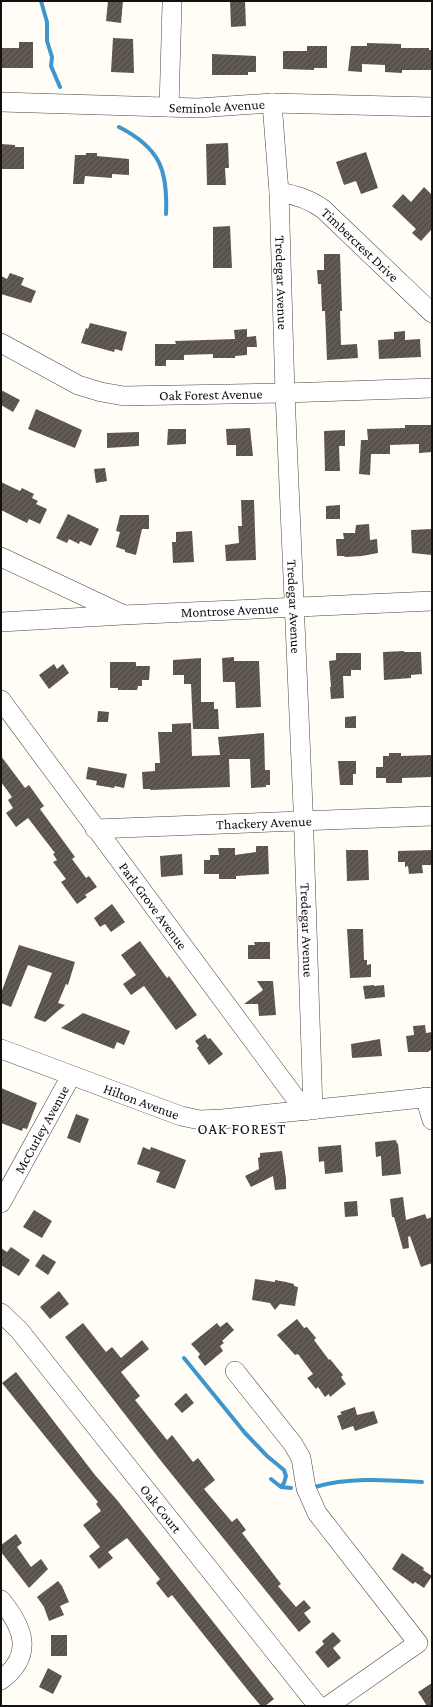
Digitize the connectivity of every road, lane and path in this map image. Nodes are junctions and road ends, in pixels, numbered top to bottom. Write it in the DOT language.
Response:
graph roads {
  1 [pos="172,5"];
  2 [pos="1,102"];
  3 [pos="272,103"];
  4 [pos="169,107"];
  5 [pos="432,107"];
  6 [pos="279,192"];
  7 [pos="432,313"];
  8 [pos="1,343"];
  9 [pos="432,388"];
  10 [pos="285,394"];
  11 [pos="1,557"];
  12 [pos="432,602"];
  13 [pos="294,607"];
  14 [pos="123,615"];
  15 [pos="1,622"];
  16 [pos="1,700"];
  17 [pos="432,816"];
  18 [pos="302,821"];
  19 [pos="95,829"];
  20 [pos="1,1049"];
  21 [pos="71,1076"];
  22 [pos="429,1097"];
  23 [pos="309,1110"];
  24 [pos="432,1120"];
  25 [pos="1,1203"];
  26 [pos="1,1313"];
  27 [pos="235,1371"];
  28 [pos="1,1600"];
  29 [pos="1,1680"];
  30 [pos="318,1706"];
  31 [pos="328,1706"];
  1 -- 4 [label="street"];
  2 -- 4 [label="street, Seminole Avenue"];
  3 -- 4 [label="street, Seminole Avenue"];
  3 -- 5 [label="street, Seminole Avenue"];
  3 -- 6 [label="street, Tredegar Avenue"];
  6 -- 7 [label="street, Timbercrest Drive"];
  6 -- 10 [label="street, Tredegar Avenue"];
  8 -- 10 [label="street, Oak Forest Avenue"];
  9 -- 10 [label="street, Oak Forest Avenue"];
  10 -- 13 [label="street, Tredegar Avenue"];
  11 -- 14 [label="street, Montrose Avenue"];
  12 -- 13 [label="street, Montrose Avenue"];
  13 -- 14 [label="street, Montrose Avenue"];
  13 -- 18 [label="street, Tredegar Avenue"];
  14 -- 15 [label="street, Montrose Avenue"];
  16 -- 19 [label="street, Park Grove Avenue"];
  17 -- 18 [label="street, Thackery Avenue"];
  18 -- 19 [label="street, Thackery Avenue"];
  18 -- 23 [label="street, Tredegar Avenue"];
  19 -- 23 [label="street, Park Grove Avenue"];
  20 -- 21 [label="street, Hilton Avenue"];
  21 -- 23 [label="street, Hilton Avenue"];
  21 -- 25 [label="street, McCurley Avenue"];
  22 -- 23 [label="street, Hilton Avenue"];
  22 -- 24 [label="street"];
  26 -- 30 [label="street, Oak Court"];
  27 -- 31 [label="street"];
  28 -- 29 [label="street"];
}
